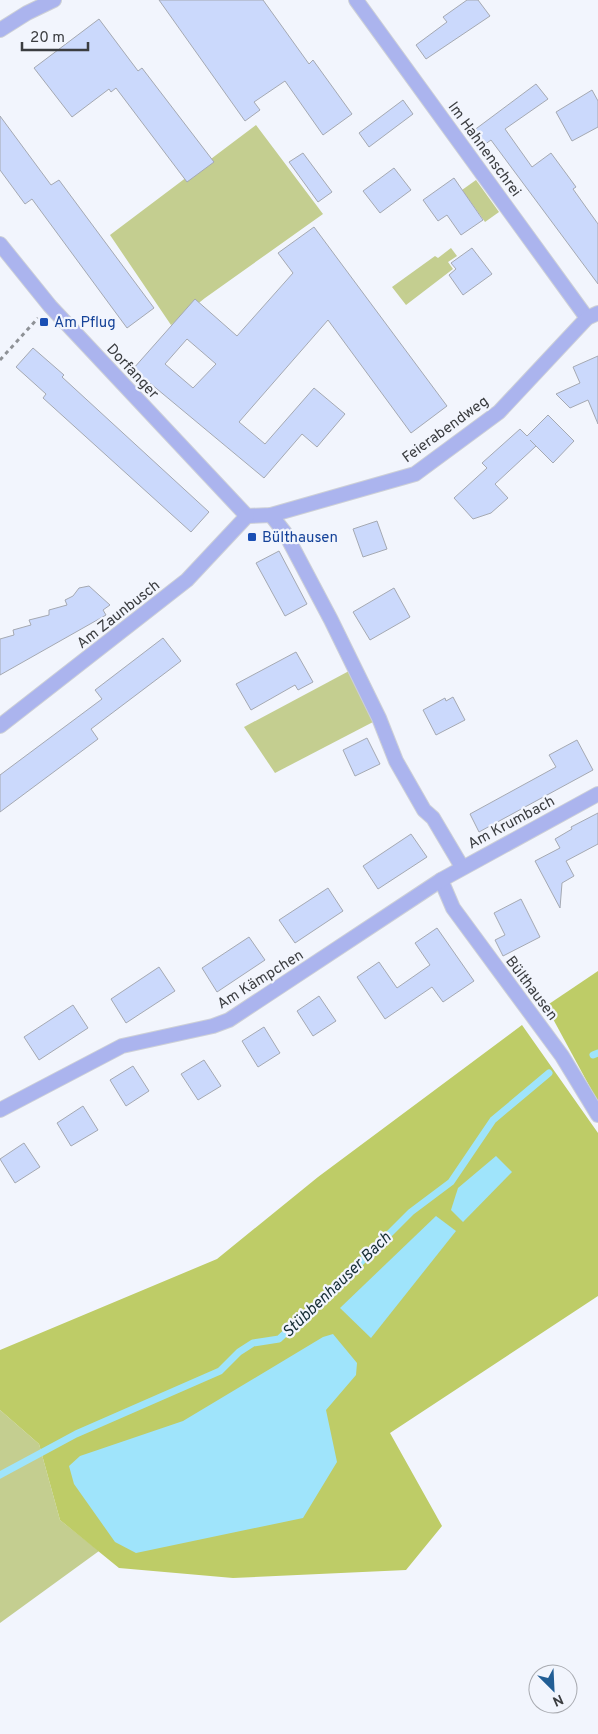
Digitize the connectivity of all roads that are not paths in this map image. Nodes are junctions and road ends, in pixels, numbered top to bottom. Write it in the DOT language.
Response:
graph roads {
  1 [pos="54,0"];
  2 [pos="356,0"];
  3 [pos="0,30"];
  4 [pos="0,244"];
  5 [pos="593,316"];
  6 [pos="271,514"];
  7 [pos="247,516"];
  8 [pos="0,726"];
  9 [pos="598,794"];
  10 [pos="462,868"];
  11 [pos="441,880"];
  12 [pos="0,1110"];
  13 [pos="598,1115"];
  1 -- 3 [label="street"];
  2 -- 5 [label="street, Im Hahnenschrei"];
  4 -- 7 [label="street, Dorfanger"];
  5 -- 6 [label="street, Feierabendweg"];
  6 -- 7 [label="street, Feierabendweg"];
  6 -- 10 [label="street"];
  7 -- 8 [label="street, Am Zaunbusch"];
  9 -- 10 [label="street, Am Krumbach"];
  10 -- 11 [label="street, Am Krumbach"];
  11 -- 12 [label="street, Am Kämpchen"];
  11 -- 13 [label="street, Bülthausen"];
}
